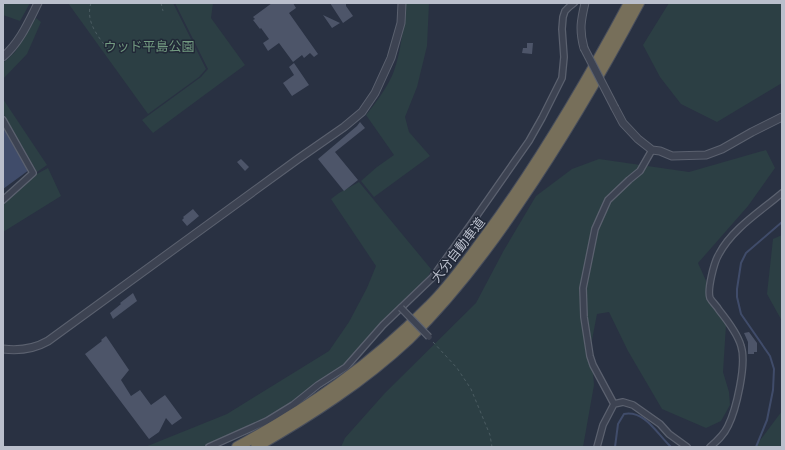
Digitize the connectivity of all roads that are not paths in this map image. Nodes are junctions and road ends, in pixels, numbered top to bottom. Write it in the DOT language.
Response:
graph roads {
  1 [pos="38,3"];
  2 [pos="402,3"];
  3 [pos="574,3"];
  4 [pos="585,3"];
  5 [pos="629,3"];
  6 [pos="639,3"];
  7 [pos="3,57"];
  8 [pos="782,117"];
  9 [pos="3,120"];
  10 [pos="652,150"];
  11 [pos="782,194"];
  12 [pos="3,200"];
  13 [pos="400,308"];
  14 [pos="428,337"];
  15 [pos="3,349"];
  16 [pos="614,404"];
  17 [pos="209,447"];
  18 [pos="237,447"];
  19 [pos="256,447"];
  20 [pos="597,447"];
  21 [pos="687,447"];
  22 [pos="710,447"];
  1 -- 7 [label="street"];
  2 -- 15 [label="street"];
  3 -- 13 [label="street"];
  4 -- 10 [label="street, bridge"];
  5 -- 18 [label="highway, 大分自動車道"];
  6 -- 19 [label="highway, 大分自動車道"];
  8 -- 10 [label="street"];
  9 -- 12 [label="street"];
  10 -- 16 [label="street"];
  11 -- 22 [label="street"];
  13 -- 14 [label="street, bridge"];
  13 -- 17 [label="street"];
  16 -- 20 [label="street"];
  16 -- 21 [label="street"];
}
